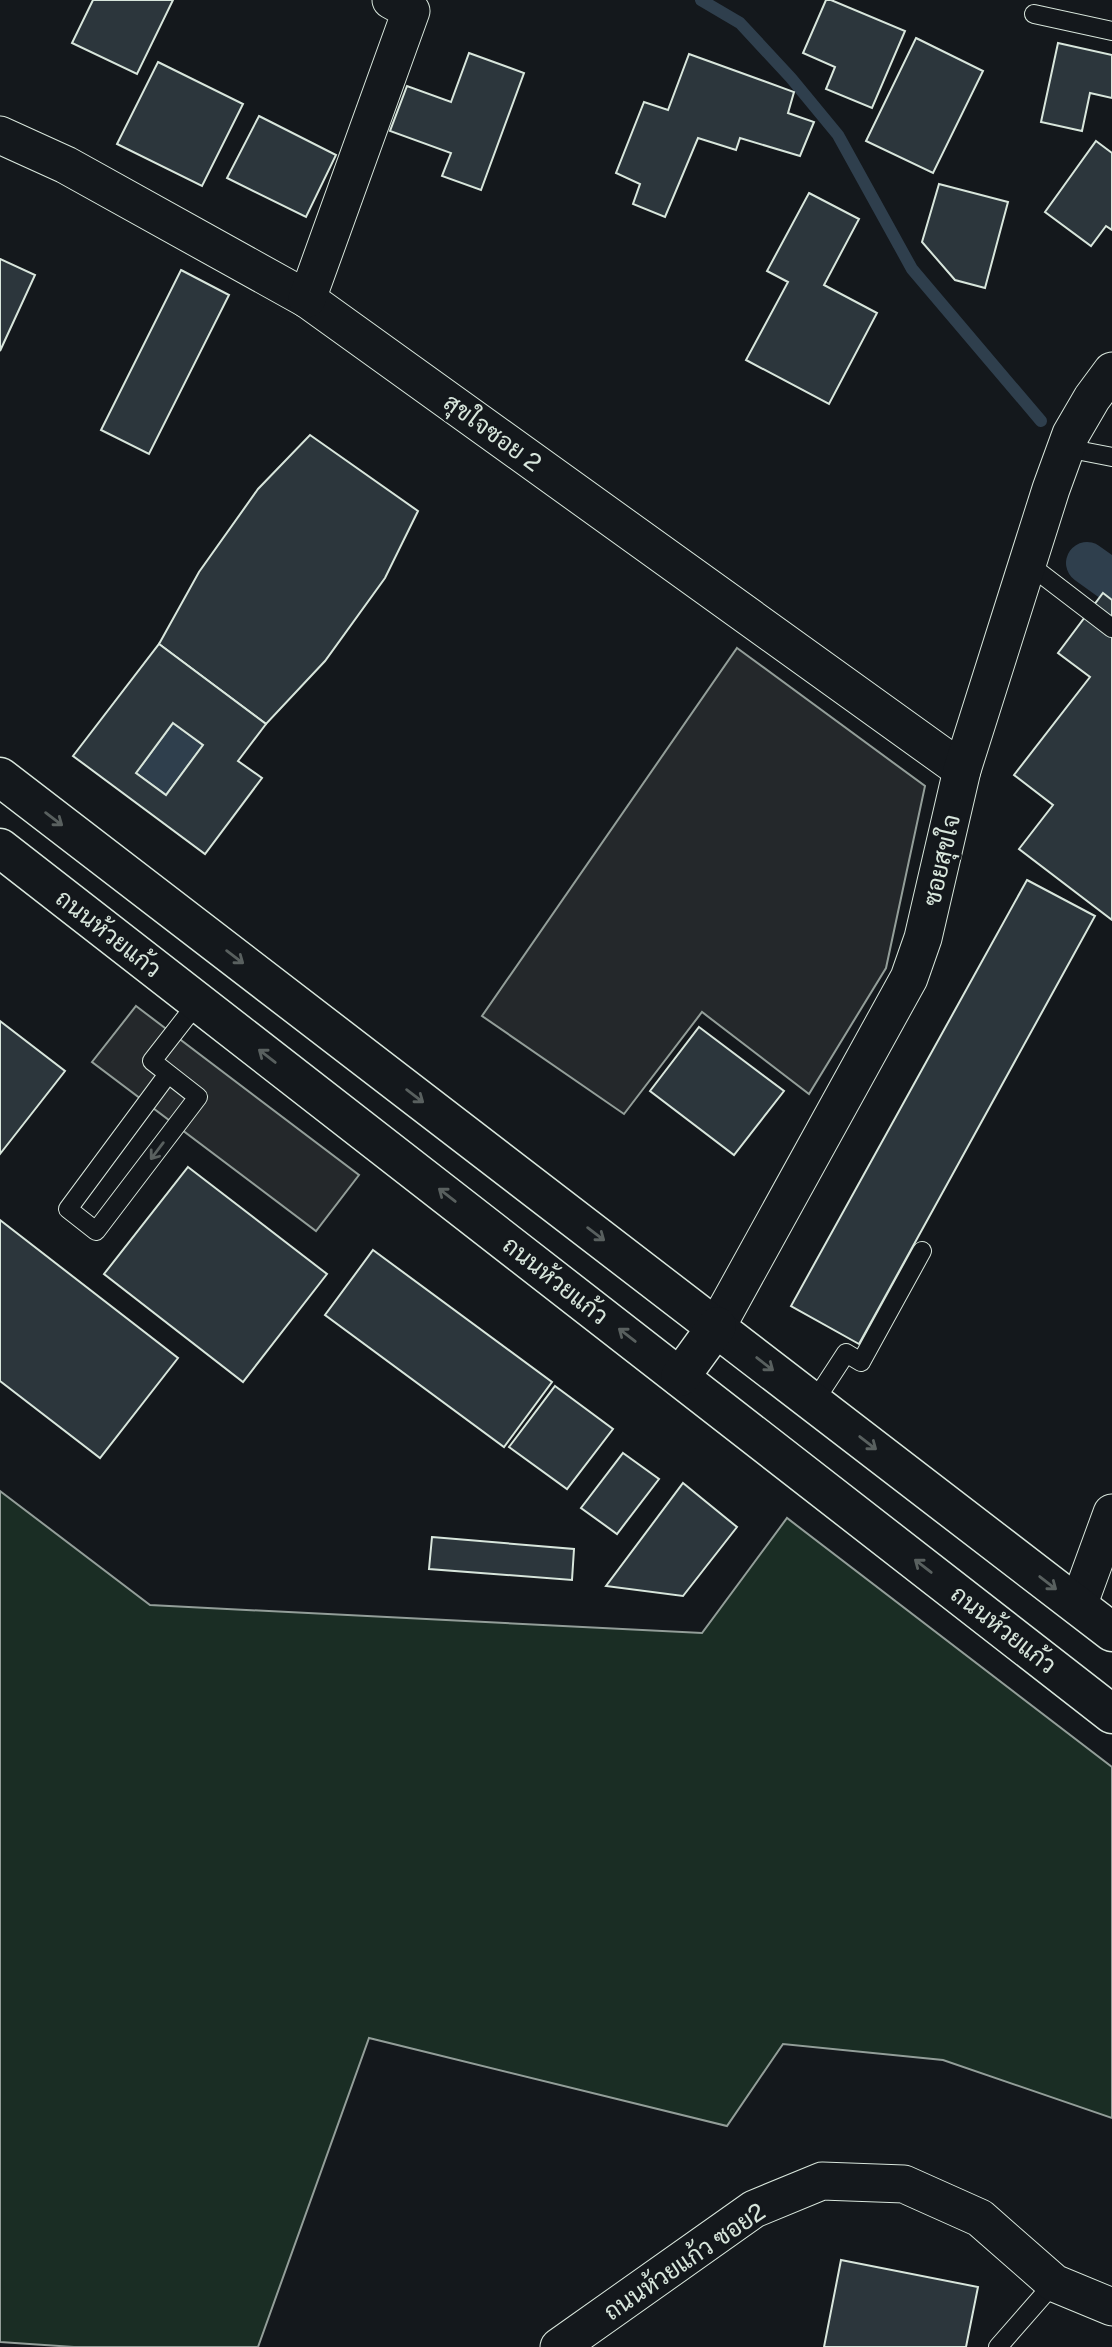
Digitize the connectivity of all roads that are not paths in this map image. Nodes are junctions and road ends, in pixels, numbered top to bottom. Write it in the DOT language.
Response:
graph roads {
  1 [pos="401,6"];
  2 [pos="1034,14"];
  3 [pos="1112,31"];
  4 [pos="0,135"];
  5 [pos="307,299"];
  6 [pos="1112,371"];
  7 [pos="1066,448"];
  8 [pos="1112,457"];
  9 [pos="1027,563"];
  10 [pos="1112,628"];
  11 [pos="962,770"];
  12 [pos="0,777"];
  13 [pos="0,848"];
  14 [pos="198,1002"];
  15 [pos="168,1074"];
  16 [pos="922,1251"];
  17 [pos="716,1326"];
  18 [pos="680,1377"];
  19 [pos="814,1402"];
  20 [pos="1112,1513"];
  21 [pos="1078,1606"];
  22 [pos="1112,1632"];
  23 [pos="1112,1714"];
  24 [pos="1054,2283"];
  25 [pos="1112,2307"];
  26 [pos="559,2347"];
  27 [pos="998,2347"];
  1 -- 5 [label="street"];
  2 -- 3 [label="lane"];
  4 -- 5 [label="street, สุขใจซอย 2"];
  5 -- 11 [label="street, สุขใจซอย 2"];
  6 -- 7 [label="street, ซอยสุขใจ"];
  7 -- 8 [label="lane"];
  7 -- 9 [label="street, ซอยสุขใจ"];
  9 -- 10 [label="lane"];
  9 -- 11 [label="street, ซอยสุขใจ"];
  11 -- 17 [label="street, ซอยสุขใจ"];
  12 -- 17 [label="main road, one-way"];
  13 -- 14 [label="main road, ถนนห้วยแก้ว"];
  14 -- 15 [label="lane"];
  18 -- 14 [label="main road, ถนนห้วยแก้ว, one-way"];
  15 -- 15 [label="lane, one-way"];
  16 -- 19 [label="lane"];
  17 -- 18 [label="main road"];
  17 -- 19 [label="main road, one-way"];
  23 -- 18 [label="main road, ถนนห้วยแก้ว, one-way"];
  19 -- 21 [label="main road, one-way"];
  20 -- 21 [label="street"];
  21 -- 22 [label="main road"];
  24 -- 25 [label="street, ถนนห้วยแก้ว ซอย2"];
  24 -- 26 [label="street, ถนนห้วยแก้ว ซอย2"];
  24 -- 27 [label="lane"];
}
